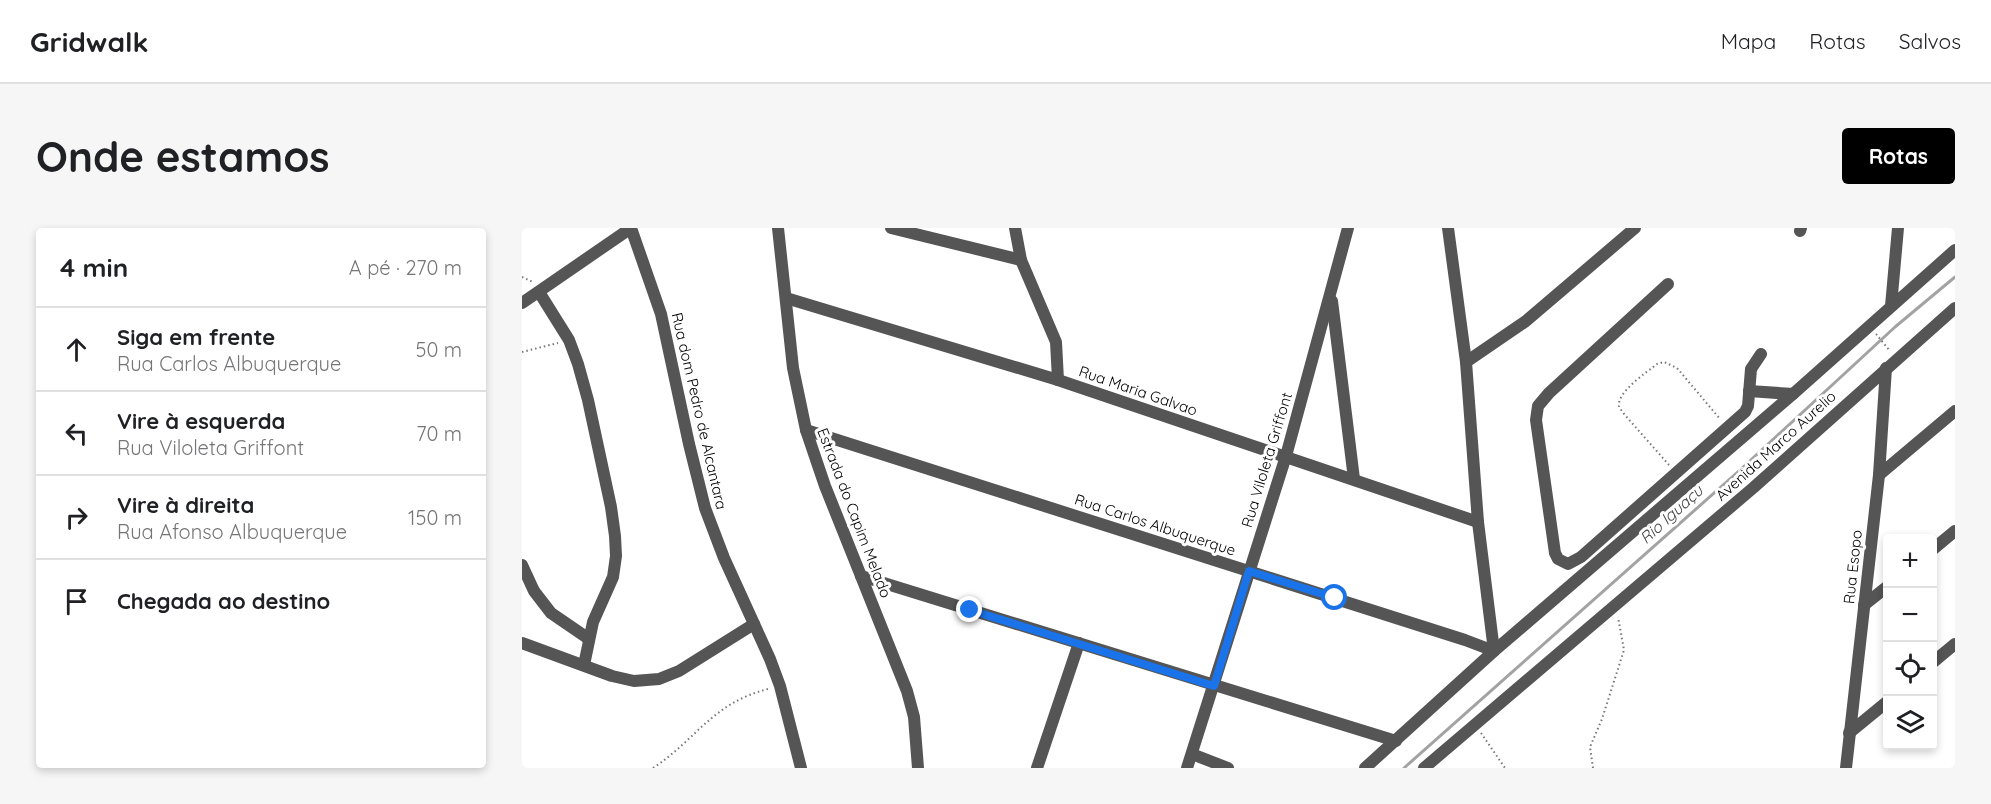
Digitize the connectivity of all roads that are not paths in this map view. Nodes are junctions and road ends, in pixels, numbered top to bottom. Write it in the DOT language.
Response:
graph roads {
  1 [pos="631,228"];
  2 [pos="778,228"];
  3 [pos="891,228"];
  4 [pos="1015,228"];
  5 [pos="1348,228"];
  6 [pos="1448,228"];
  7 [pos="1635,228"];
  8 [pos="1898,228"];
  9 [pos="1955,250"];
  10 [pos="1021,260"];
  11 [pos="1668,284"];
  12 [pos="539,292"];
  13 [pos="1331,296"];
  14 [pos="786,298"];
  15 [pos="522,303"];
  16 [pos="1891,306"];
  17 [pos="1955,308"];
  18 [pos="1761,354"];
  19 [pos="1339,360"];
  20 [pos="1312,362"];
  21 [pos="1466,362"];
  22 [pos="1886,368"];
  23 [pos="1058,380"];
  24 [pos="1749,391"];
  25 [pos="1793,394"];
  26 [pos="1955,411"];
  27 [pos="806,430"];
  28 [pos="1286,456"];
  29 [pos="1879,475"];
  30 [pos="1354,479"];
  31 [pos="1478,522"];
  32 [pos="1955,531"];
  33 [pos="1937,546"];
  34 [pos="522,565"];
  35 [pos="1249,571"];
  36 [pos="861,576"];
  37 [pos="1885,588"];
  38 [pos="1864,605"];
  39 [pos="754,624"];
  40 [pos="589,639"];
  41 [pos="522,643"];
  42 [pos="1079,643"];
  43 [pos="1955,644"];
  44 [pos="1494,651"];
  45 [pos="1937,659"];
  46 [pos="584,665"];
  47 [pos="1214,686"];
  48 [pos="1883,704"];
  49 [pos="1849,733"];
  50 [pos="1396,741"];
  51 [pos="1192,754"];
  52 [pos="801,768"];
  53 [pos="918,768"];
  54 [pos="1037,768"];
  55 [pos="1187,768"];
  56 [pos="1227,768"];
  57 [pos="1365,768"];
  58 [pos="1424,768"];
  59 [pos="1846,768"];
  1 -- 12 [label="street"];
  1 -- 39 [label="street, Rua dom Pedro de Alcantara"];
  2 -- 14 [label="street, Estrada do Capim Melado"];
  3 -- 10 [label="street"];
  4 -- 10 [label="street"];
  5 -- 13 [label="street, Rua Viloleta Griffont"];
  6 -- 21 [label="street"];
  7 -- 21 [label="street"];
  8 -- 16 [label="street"];
  9 -- 16 [label="street, Avenida Marco Aurelio"];
  10 -- 23 [label="street"];
  11 -- 24 [label="street"];
  12 -- 15 [label="street"];
  12 -- 40 [label="street"];
  13 -- 19 [label="street"];
  13 -- 20 [label="street, Rua Viloleta Griffont"];
  14 -- 23 [label="street, Rua Maria Galvao"];
  14 -- 27 [label="street, Estrada do Capim Melado"];
  16 -- 25 [label="street, Avenida Marco Aurelio"];
  17 -- 22 [label="street, Avenida Marco Aurelio"];
  18 -- 24 [label="street"];
  19 -- 20 [label="street"];
  19 -- 30 [label="street"];
  20 -- 28 [label="street, Rua Viloleta Griffont"];
  21 -- 31 [label="street"];
  22 -- 29 [label="street, Rua Esopo"];
  22 -- 58 [label="street, Avenida Marco Aurelio"];
  23 -- 28 [label="street, Rua Maria Galvao"];
  24 -- 25 [label="street"];
  25 -- 44 [label="street, Avenida Marco Aurelio"];
  26 -- 29 [label="street"];
  27 -- 35 [label="street, Rua Carlos Albuquerque"];
  27 -- 36 [label="street, Estrada do Capim Melado"];
  28 -- 30 [label="street, Rua Maria Galvao"];
  28 -- 35 [label="street, Rua Viloleta Griffont"];
  29 -- 38 [label="street, Rua Esopo"];
  30 -- 31 [label="street, Rua Maria Galvao"];
  31 -- 44 [label="street"];
  32 -- 33 [label="street"];
  34 -- 40 [label="street"];
  35 -- 44 [label="street, Rua Carlos Albuquerque"];
  35 -- 47 [label="street, Rua Viloleta Griffont"];
  36 -- 42 [label="street"];
  36 -- 53 [label="street, Estrada do Capim Melado"];
  37 -- 38 [label="street"];
  38 -- 49 [label="street, Rua Esopo"];
  39 -- 46 [label="street"];
  39 -- 52 [label="street, Rua dom Pedro de Alcantara"];
  40 -- 46 [label="street"];
  41 -- 46 [label="street"];
  42 -- 47 [label="street"];
  42 -- 54 [label="street"];
  43 -- 45 [label="street"];
  44 -- 50 [label="street, Avenida Marco Aurelio"];
  47 -- 50 [label="street"];
  47 -- 51 [label="street, Rua Viloleta Griffont"];
  48 -- 49 [label="street"];
  49 -- 59 [label="street, Rua Esopo"];
  50 -- 57 [label="street, Avenida Marco Aurelio"];
  51 -- 55 [label="street, Rua Viloleta Griffont"];
  51 -- 56 [label="street"];
}
